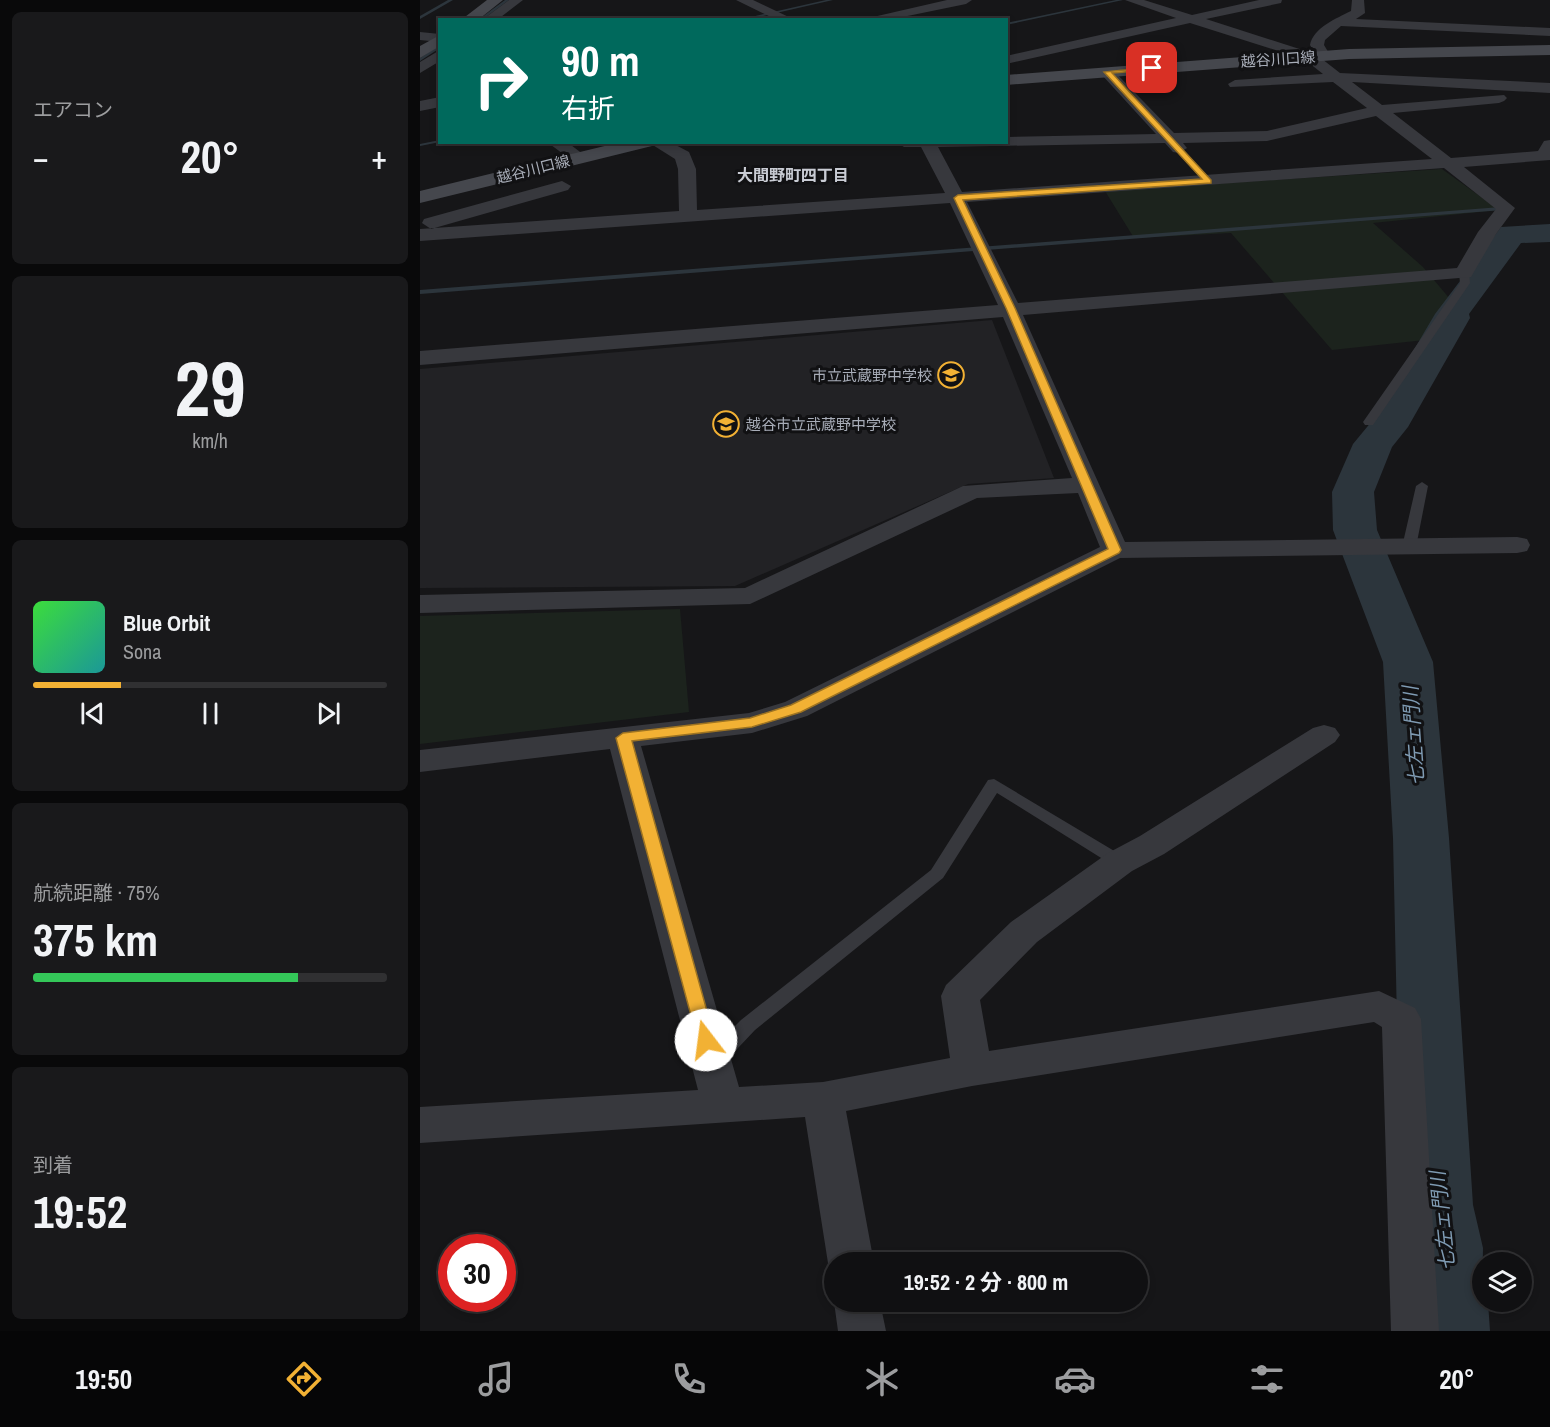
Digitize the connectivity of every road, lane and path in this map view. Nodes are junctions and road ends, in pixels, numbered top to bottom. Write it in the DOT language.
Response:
graph roads {
  1 [pos="496,0"];
  2 [pos="517,0"];
  3 [pos="742,0"];
  4 [pos="961,0"];
  5 [pos="1131,0"];
  6 [pos="1276,0"];
  7 [pos="1358,0"];
  8 [pos="471,18"];
  9 [pos="491,18"];
  10 [pos="784,18"];
  11 [pos="876,18"];
  12 [pos="1191,19"];
  13 [pos="1338,22"];
  14 [pos="1550,32"];
  15 [pos="420,36"];
  16 [pos="438,39"];
  17 [pos="438,40"];
  18 [pos="1550,50"];
  19 [pos="420,53"];
  20 [pos="438,56"];
  21 [pos="1316,56"];
  22 [pos="1008,60"];
  23 [pos="420,71"];
  24 [pos="1107,72"];
  25 [pos="438,74"];
  26 [pos="1338,77"];
  27 [pos="1008,80"];
  28 [pos="1235,84"];
  29 [pos="1550,88"];
  30 [pos="1498,99"];
  31 [pos="438,102"];
  32 [pos="420,106"];
  33 [pos="1380,110"];
  34 [pos="1171,140"];
  35 [pos="1008,142"];
  36 [pos="558,144"];
  37 [pos="638,144"];
  38 [pos="660,144"];
  39 [pos="928,144"];
  40 [pos="1550,145"];
  41 [pos="580,158"];
  42 [pos="1448,164"];
  43 [pos="1208,181"];
  44 [pos="562,186"];
  45 [pos="420,197"];
  46 [pos="958,198"];
  47 [pos="688,216"];
  48 [pos="420,227"];
  49 [pos="420,235"];
  50 [pos="1464,273"];
  51 [pos="1011,308"];
  52 [pos="420,358"];
  53 [pos="1369,422"];
  54 [pos="1087,485"];
  55 [pos="1422,486"];
  56 [pos="1517,545"];
  57 [pos="1409,548"];
  58 [pos="1115,550"];
  59 [pos="420,604"];
  60 [pos="1324,735"];
  61 [pos="623,738"];
  62 [pos="420,761"];
  63 [pos="1120,862"];
  64 [pos="711,1062"];
  65 [pos="972,1070"];
  66 [pos="823,1099"];
  67 [pos="723,1105"];
  68 [pos="420,1125"];
  69 [pos="848,1252"];
  70 [pos="859,1312"];
  71 [pos="862,1331"];
  72 [pos="1415,1331"];
  1 -- 8 [label="main road"];
  2 -- 9 [label="street"];
  3 -- 10 [label="street"];
  4 -- 11 [label="street"];
  5 -- 12 [label="street"];
  6 -- 12 [label="street"];
  7 -- 13 [label="street"];
  12 -- 21 [label="street"];
  12 -- 22 [label="street"];
  13 -- 14 [label="street"];
  13 -- 21 [label="street"];
  15 -- 16 [label="street"];
  17 -- 19 [label="main road"];
  18 -- 21 [label="main road, 越谷川口線"];
  20 -- 23 [label="street"];
  21 -- 24 [label="main road, 越谷川口線"];
  21 -- 26 [label="street"];
  23 -- 25 [label="street"];
  24 -- 27 [label="main road, 越谷川口線"];
  24 -- 34 [label="street"];
  26 -- 28 [label="street"];
  26 -- 29 [label="street"];
  26 -- 33 [label="street"];
  30 -- 33 [label="street"];
  31 -- 32 [label="street"];
  33 -- 34 [label="street"];
  33 -- 42 [label="street"];
  34 -- 35 [label="street"];
  34 -- 43 [label="street"];
  36 -- 41 [label="street"];
  37 -- 41 [label="main road, 越谷川口線"];
  38 -- 47 [label="street"];
  39 -- 46 [label="street"];
  40 -- 42 [label="street"];
  41 -- 45 [label="main road, 越谷川口線"];
  42 -- 43 [label="street"];
  42 -- 50 [label="street"];
  43 -- 46 [label="street"];
  44 -- 48 [label="street"];
  46 -- 47 [label="street"];
  46 -- 51 [label="street"];
  47 -- 49 [label="street"];
  50 -- 51 [label="street"];
  50 -- 53 [label="lane"];
  51 -- 52 [label="street"];
  51 -- 54 [label="street"];
  54 -- 58 [label="street"];
  54 -- 59 [label="street"];
  55 -- 57 [label="lane"];
  56 -- 57 [label="street"];
  57 -- 58 [label="street"];
  58 -- 61 [label="street"];
  60 -- 63 [label="street"];
  61 -- 62 [label="street"];
  61 -- 64 [label="street"];
  63 -- 64 [label="lane"];
  63 -- 65 [label="street"];
  64 -- 67 [label="street"];
  65 -- 66 [label="street"];
  65 -- 72 [label="street"];
  66 -- 67 [label="street"];
  66 -- 69 [label="street"];
  67 -- 68 [label="street"];
  70 -- 71 [label="street"];
}
